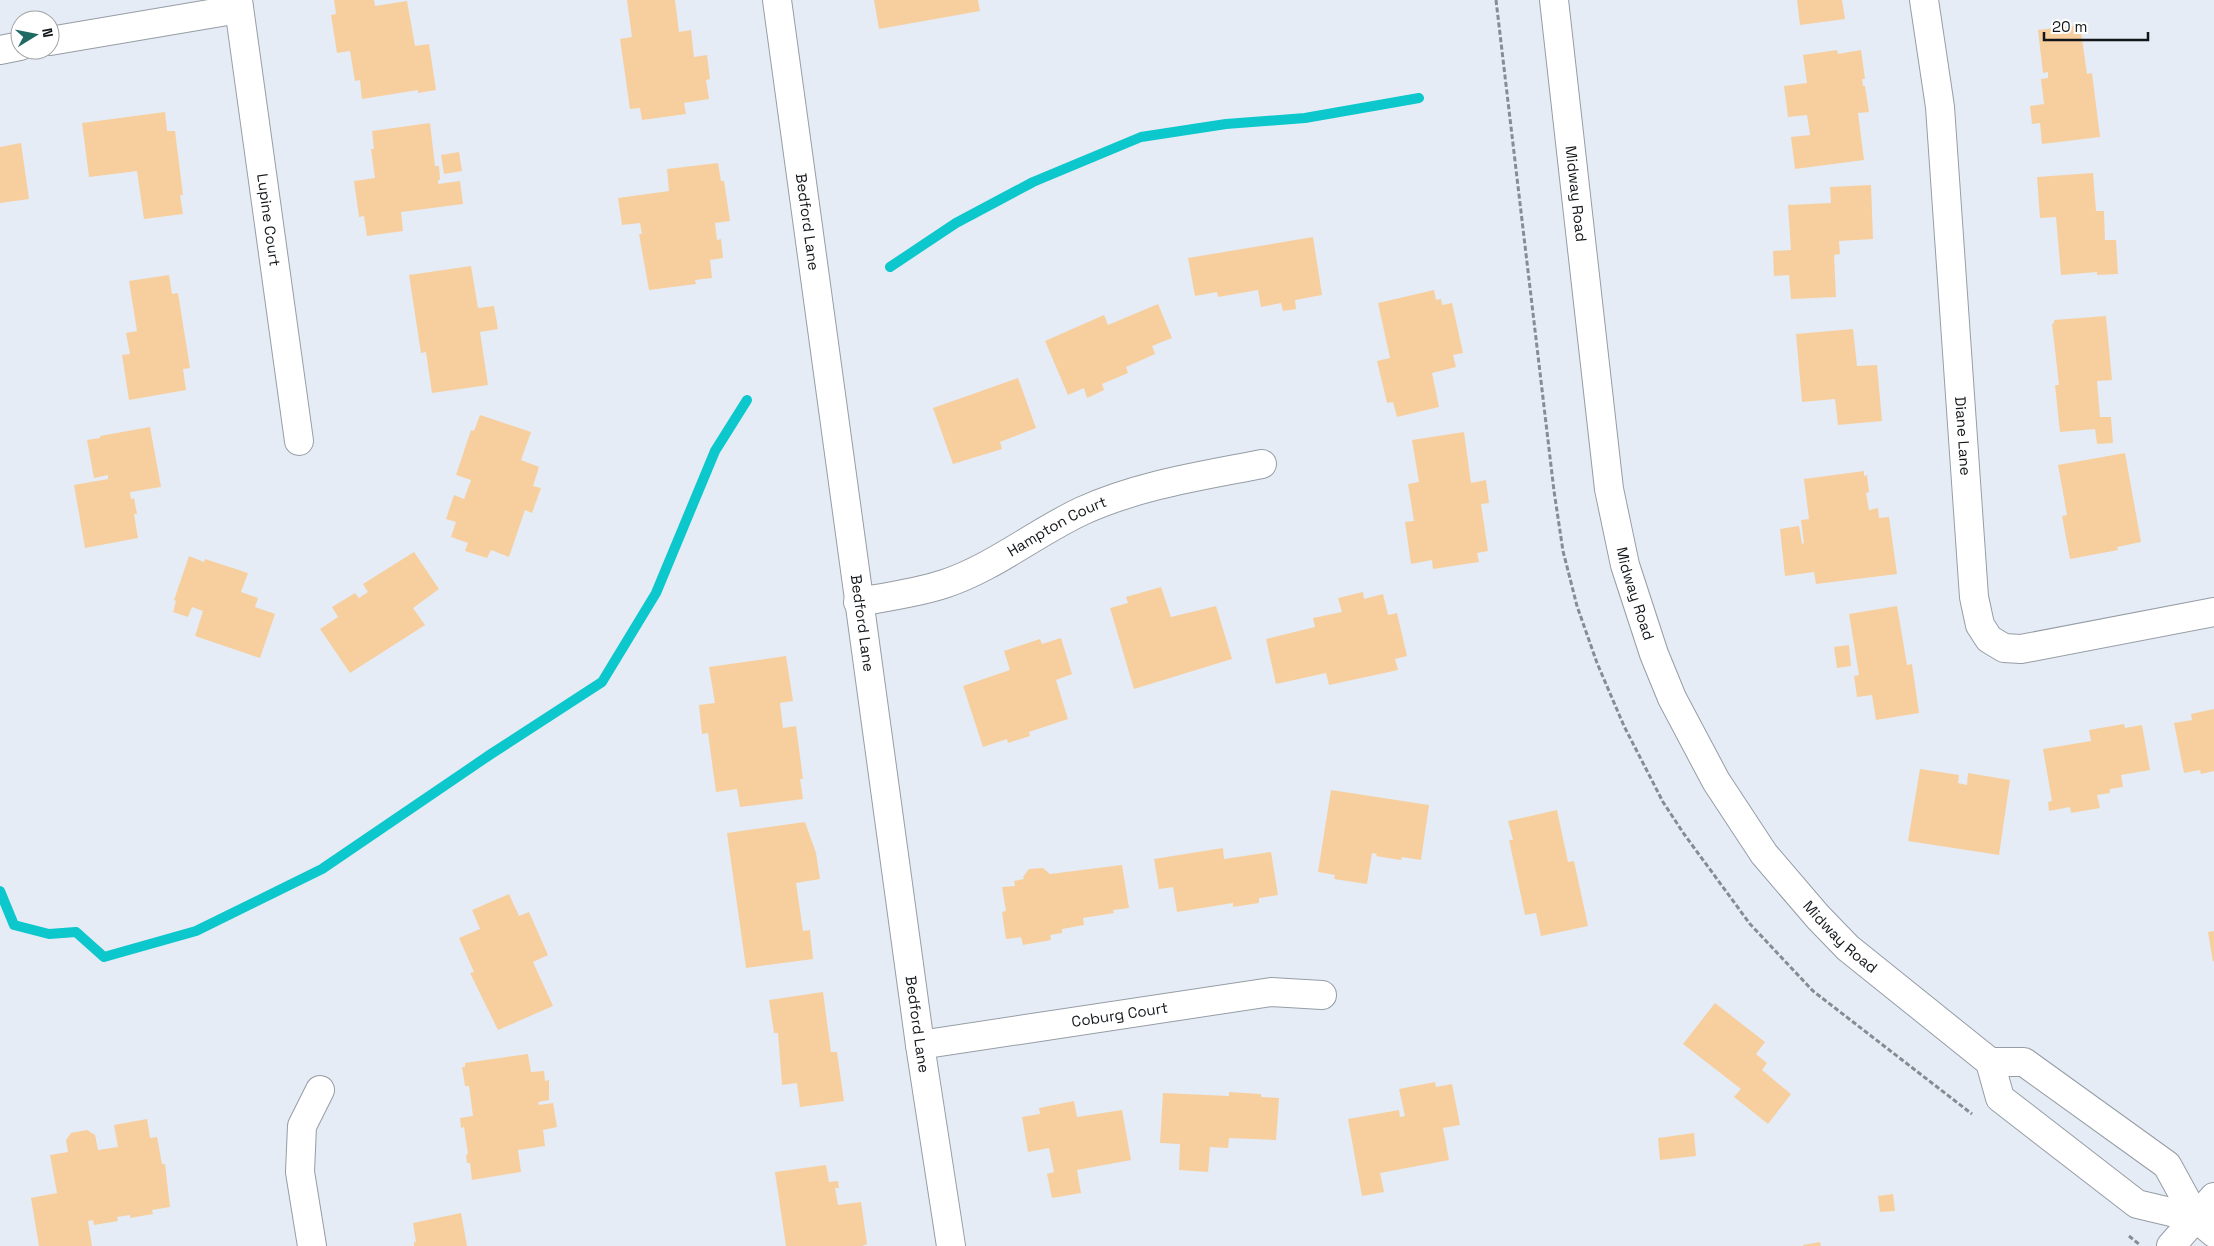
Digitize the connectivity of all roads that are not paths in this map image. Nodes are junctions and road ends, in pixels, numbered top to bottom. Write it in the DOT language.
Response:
graph roads {
  1 [pos="777,0"];
  2 [pos="1554,0"];
  3 [pos="1924,0"];
  4 [pos="239,4"];
  5 [pos="60,39"];
  6 [pos="299,441"];
  7 [pos="1262,464"];
  8 [pos="858,602"];
  9 [pos="2214,612"];
  10 [pos="1322,995"];
  11 [pos="920,1045"];
  12 [pos="1990,1062"];
  13 [pos="320,1090"];
  14 [pos="2214,1197"];
  15 [pos="2205,1226"];
  16 [pos="312,1246"];
  17 [pos="951,1246"];
  18 [pos="2171,1246"];
  1 -- 8 [label="street, Bedford Lane"];
  2 -- 12 [label="street, Midway Road"];
  3 -- 9 [label="street, Diane Lane"];
  4 -- 5 [label="street"];
  4 -- 6 [label="street, Lupine Court"];
  7 -- 8 [label="street, Hampton Court"];
  8 -- 11 [label="street, Bedford Lane"];
  10 -- 11 [label="street, Coburg Court"];
  11 -- 17 [label="street, Bedford Lane"];
  12 -- 15 [label="street"];
  12 -- 15 [label="street"];
  13 -- 16 [label="street"];
  14 -- 15 [label="street"];
  15 -- 18 [label="street"];
}
